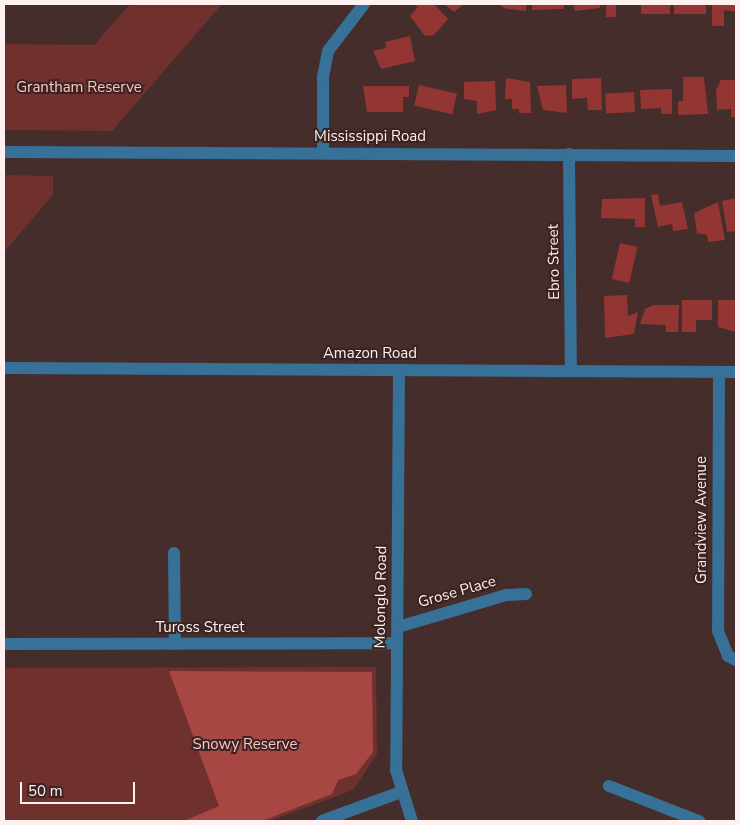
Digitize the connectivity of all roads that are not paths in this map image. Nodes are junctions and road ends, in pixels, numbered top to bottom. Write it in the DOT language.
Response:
graph roads {
  1 [pos="364,4"];
  2 [pos="4,152"];
  3 [pos="323,152"];
  4 [pos="569,154"];
  5 [pos="736,156"];
  6 [pos="4,368"];
  7 [pos="572,369"];
  8 [pos="399,370"];
  9 [pos="719,372"];
  10 [pos="736,372"];
  11 [pos="174,553"];
  12 [pos="526,594"];
  13 [pos="398,627"];
  14 [pos="397,643"];
  15 [pos="4,644"];
  16 [pos="175,644"];
  17 [pos="736,660"];
  18 [pos="609,786"];
  19 [pos="401,792"];
  20 [pos="322,821"];
  21 [pos="412,821"];
  22 [pos="700,821"];
  1 -- 3 [label="street"];
  2 -- 3 [label="street, Mississippi Road"];
  3 -- 4 [label="street, Mississippi Road"];
  4 -- 5 [label="street, Mississippi Road"];
  4 -- 7 [label="street, Ebro Street"];
  6 -- 8 [label="street, Amazon Road"];
  7 -- 8 [label="street, Amazon Road"];
  7 -- 9 [label="street, Amazon Road"];
  8 -- 13 [label="street, Molonglo Road"];
  9 -- 10 [label="street, Amazon Road"];
  9 -- 17 [label="street, Grandview Avenue"];
  11 -- 16 [label="street"];
  12 -- 13 [label="street, Grose Place"];
  13 -- 14 [label="street, Molonglo Road"];
  14 -- 16 [label="street, Tuross Street"];
  14 -- 19 [label="street, Molonglo Road"];
  15 -- 16 [label="street, Tuross Street"];
  18 -- 22 [label="street"];
  19 -- 20 [label="street"];
  19 -- 21 [label="street, Molonglo Road"];
}
